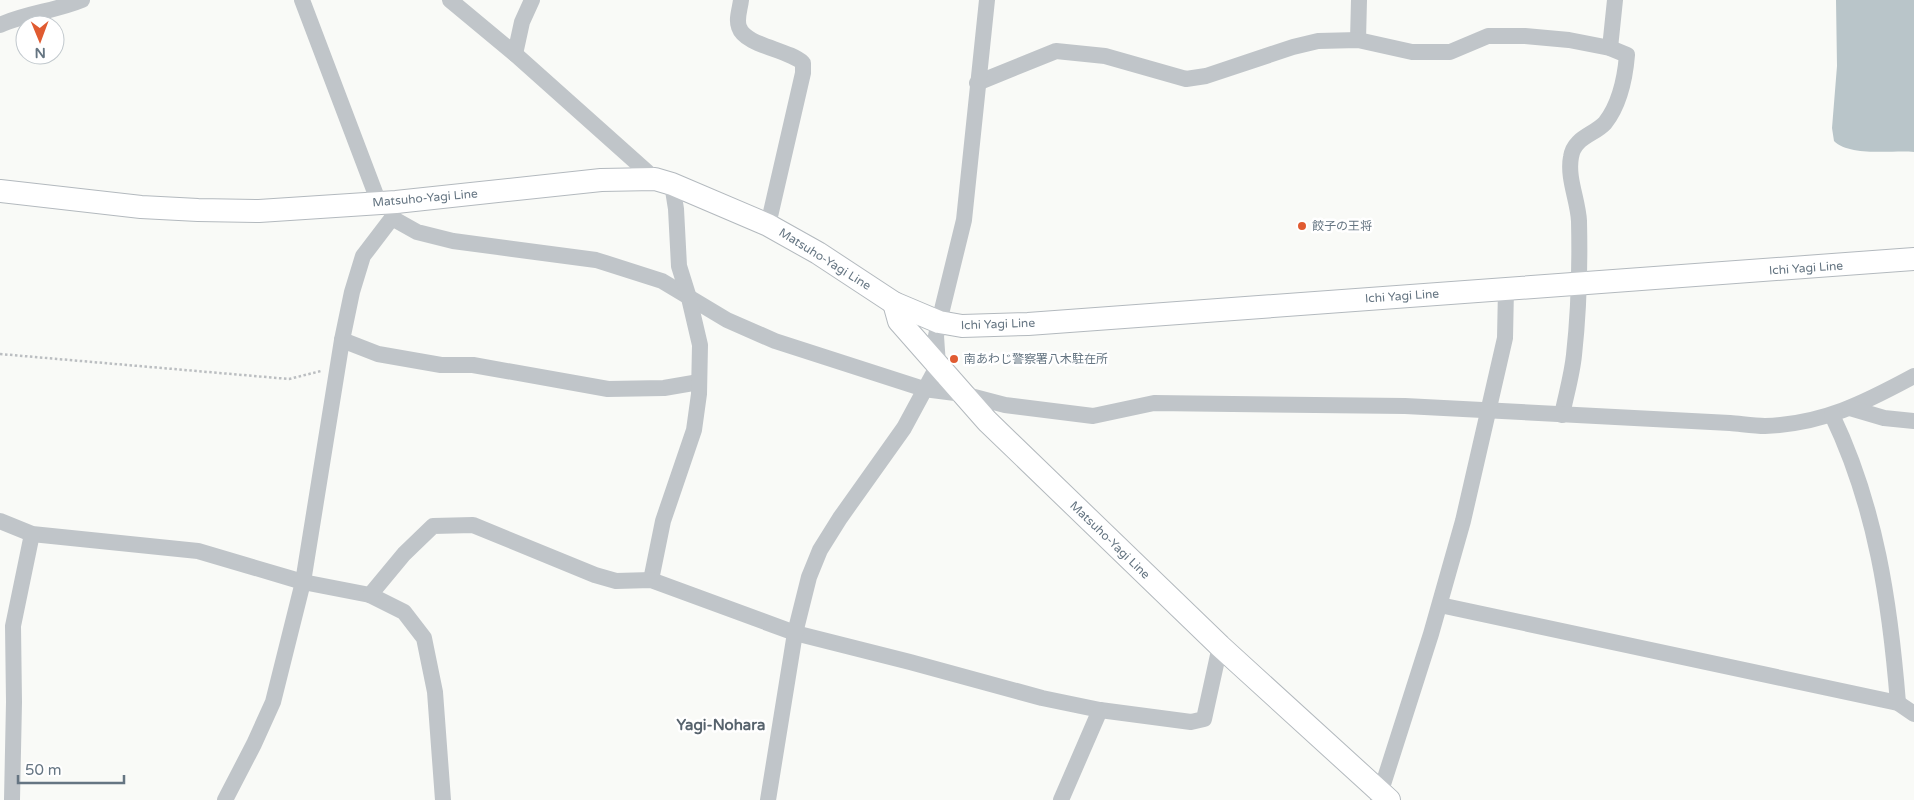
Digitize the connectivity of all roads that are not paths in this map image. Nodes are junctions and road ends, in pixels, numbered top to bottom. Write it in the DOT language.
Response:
graph roads {
  1 [pos="82,0"];
  2 [pos="302,0"];
  3 [pos="450,0"];
  4 [pos="532,0"];
  5 [pos="741,0"];
  6 [pos="987,0"];
  7 [pos="1359,0"];
  8 [pos="1615,0"];
  9 [pos="0,25"];
  10 [pos="1358,40"];
  11 [pos="1610,48"];
  12 [pos="515,54"];
  13 [pos="977,84"];
  14 [pos="664,181"];
  15 [pos="0,191"];
  16 [pos="389,207"];
  17 [pos="768,225"];
  18 [pos="1914,259"];
  19 [pos="1579,284"];
  20 [pos="1506,289"];
  21 [pos="689,298"];
  22 [pos="894,303"];
  23 [pos="939,322"];
  24 [pos="342,340"];
  25 [pos="938,365"];
  26 [pos="1914,376"];
  27 [pos="699,382"];
  28 [pos="924,389"];
  29 [pos="963,394"];
  30 [pos="1850,408"];
  31 [pos="1489,411"];
  32 [pos="1562,414"];
  33 [pos="1832,416"];
  34 [pos="1914,420"];
  35 [pos="0,522"];
  36 [pos="32,534"];
  37 [pos="651,580"];
  38 [pos="303,582"];
  39 [pos="370,595"];
  40 [pos="1440,605"];
  41 [pos="795,633"];
  42 [pos="1220,646"];
  43 [pos="1898,703"];
  44 [pos="1100,710"];
  45 [pos="1914,714"];
  46 [pos="1383,797"];
  47 [pos="12,800"];
  48 [pos="225,800"];
  49 [pos="443,800"];
  50 [pos="768,800"];
  51 [pos="1061,800"];
  1 -- 9 [label="street"];
  2 -- 16 [label="street"];
  3 -- 12 [label="street"];
  4 -- 12 [label="street"];
  5 -- 17 [label="street"];
  6 -- 13 [label="street"];
  7 -- 10 [label="street"];
  8 -- 11 [label="street"];
  10 -- 11 [label="street"];
  10 -- 13 [label="street"];
  11 -- 19 [label="street"];
  12 -- 14 [label="street"];
  13 -- 23 [label="street"];
  14 -- 16 [label="main road, Matsuho-Yagi Line"];
  14 -- 17 [label="main road, Matsuho-Yagi Line"];
  14 -- 21 [label="street"];
  15 -- 16 [label="main road, Matsuho-Yagi Line"];
  16 -- 21 [label="street"];
  16 -- 24 [label="street"];
  17 -- 22 [label="main road, Matsuho-Yagi Line"];
  18 -- 19 [label="main road, Ichi Yagi Line"];
  19 -- 20 [label="main road, Ichi Yagi Line"];
  19 -- 32 [label="street"];
  20 -- 23 [label="main road, Ichi Yagi Line"];
  20 -- 31 [label="street"];
  21 -- 27 [label="street"];
  21 -- 28 [label="street"];
  22 -- 23 [label="main road, Ichi Yagi Line"];
  22 -- 25 [label="main road, Matsuho-Yagi Line"];
  23 -- 25 [label="street"];
  24 -- 27 [label="street"];
  24 -- 38 [label="street"];
  25 -- 28 [label="street"];
  25 -- 29 [label="main road, Matsuho-Yagi Line"];
  26 -- 30 [label="street"];
  27 -- 37 [label="street"];
  28 -- 29 [label="street"];
  28 -- 41 [label="street"];
  29 -- 31 [label="street"];
  29 -- 42 [label="main road, Matsuho-Yagi Line"];
  30 -- 33 [label="street"];
  30 -- 34 [label="street"];
  31 -- 32 [label="street"];
  31 -- 40 [label="street"];
  32 -- 33 [label="street"];
  33 -- 43 [label="street"];
  35 -- 36 [label="street"];
  36 -- 38 [label="street"];
  36 -- 47 [label="street"];
  37 -- 39 [label="street"];
  37 -- 41 [label="street"];
  38 -- 39 [label="street"];
  38 -- 48 [label="street"];
  39 -- 49 [label="street"];
  40 -- 43 [label="street"];
  40 -- 46 [label="street"];
  41 -- 44 [label="street"];
  41 -- 50 [label="street"];
  42 -- 44 [label="street"];
  42 -- 46 [label="main road, Matsuho-Yagi Line"];
  43 -- 45 [label="street"];
  44 -- 51 [label="street"];
}
